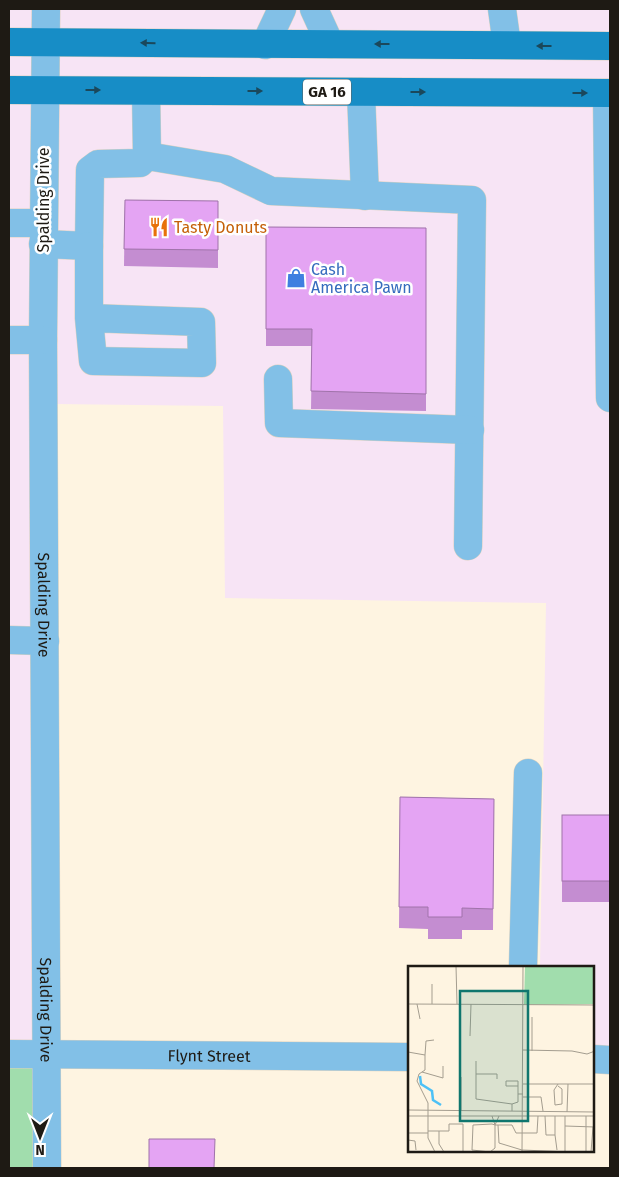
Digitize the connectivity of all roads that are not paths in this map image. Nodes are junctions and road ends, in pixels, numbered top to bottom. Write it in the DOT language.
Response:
graph roads {
  1 [pos="46,9"];
  2 [pos="282,9"];
  3 [pos="314,9"];
  4 [pos="502,9"];
  5 [pos="9,42"];
  6 [pos="44,42"];
  7 [pos="330,44"];
  8 [pos="265,45"];
  9 [pos="507,46"];
  10 [pos="610,46"];
  11 [pos="9,90"];
  12 [pos="44,90"];
  13 [pos="146,91"];
  14 [pos="361,92"];
  15 [pos="609,93"];
  16 [pos="147,156"];
  17 [pos="366,196"];
  18 [pos="9,223"];
  19 [pos="43,233"];
  20 [pos="89,246"];
  21 [pos="90,318"];
  22 [pos="9,340"];
  23 [pos="43,340"];
  24 [pos="278,379"];
  25 [pos="610,398"];
  26 [pos="470,430"];
  27 [pos="468,546"];
  28 [pos="9,640"];
  29 [pos="45,640"];
  30 [pos="528,773"];
  31 [pos="524,966"];
  32 [pos="9,1054"];
  33 [pos="48,1054"];
  34 [pos="408,1057"];
  35 [pos="594,1059"];
  36 [pos="610,1060"];
  37 [pos="47,1168"];
  1 -- 6 [label="street, Spalding Drive"];
  2 -- 8 [label="street"];
  3 -- 7 [label="street"];
  4 -- 9 [label="street"];
  5 -- 6 [label="main road"];
  8 -- 6 [label="main road, one-way"];
  6 -- 12 [label="street, Spalding Drive"];
  7 -- 8 [label="main road"];
  9 -- 7 [label="main road, one-way"];
  10 -- 9 [label="main road, one-way"];
  11 -- 12 [label="main road, GA 16"];
  12 -- 13 [label="main road, GA 16, one-way"];
  12 -- 19 [label="street, Spalding Drive"];
  13 -- 14 [label="main road, GA 16, one-way"];
  13 -- 16 [label="street"];
  14 -- 15 [label="main road, GA 16, one-way"];
  14 -- 17 [label="street"];
  15 -- 25 [label="street"];
  16 -- 17 [label="street"];
  16 -- 20 [label="street"];
  17 -- 26 [label="street"];
  18 -- 19 [label="street"];
  19 -- 20 [label="street"];
  19 -- 23 [label="street, Spalding Drive"];
  20 -- 21 [label="street"];
  22 -- 23 [label="street"];
  23 -- 29 [label="street, Spalding Drive"];
  24 -- 26 [label="street"];
  26 -- 27 [label="street"];
  28 -- 29 [label="street"];
  29 -- 33 [label="street, Spalding Drive"];
  30 -- 31 [label="street"];
  32 -- 33 [label="street, Flynt Street"];
  33 -- 34 [label="street, Flynt Street"];
  33 -- 37 [label="street, Spalding Drive"];
  35 -- 36 [label="street"];
}
